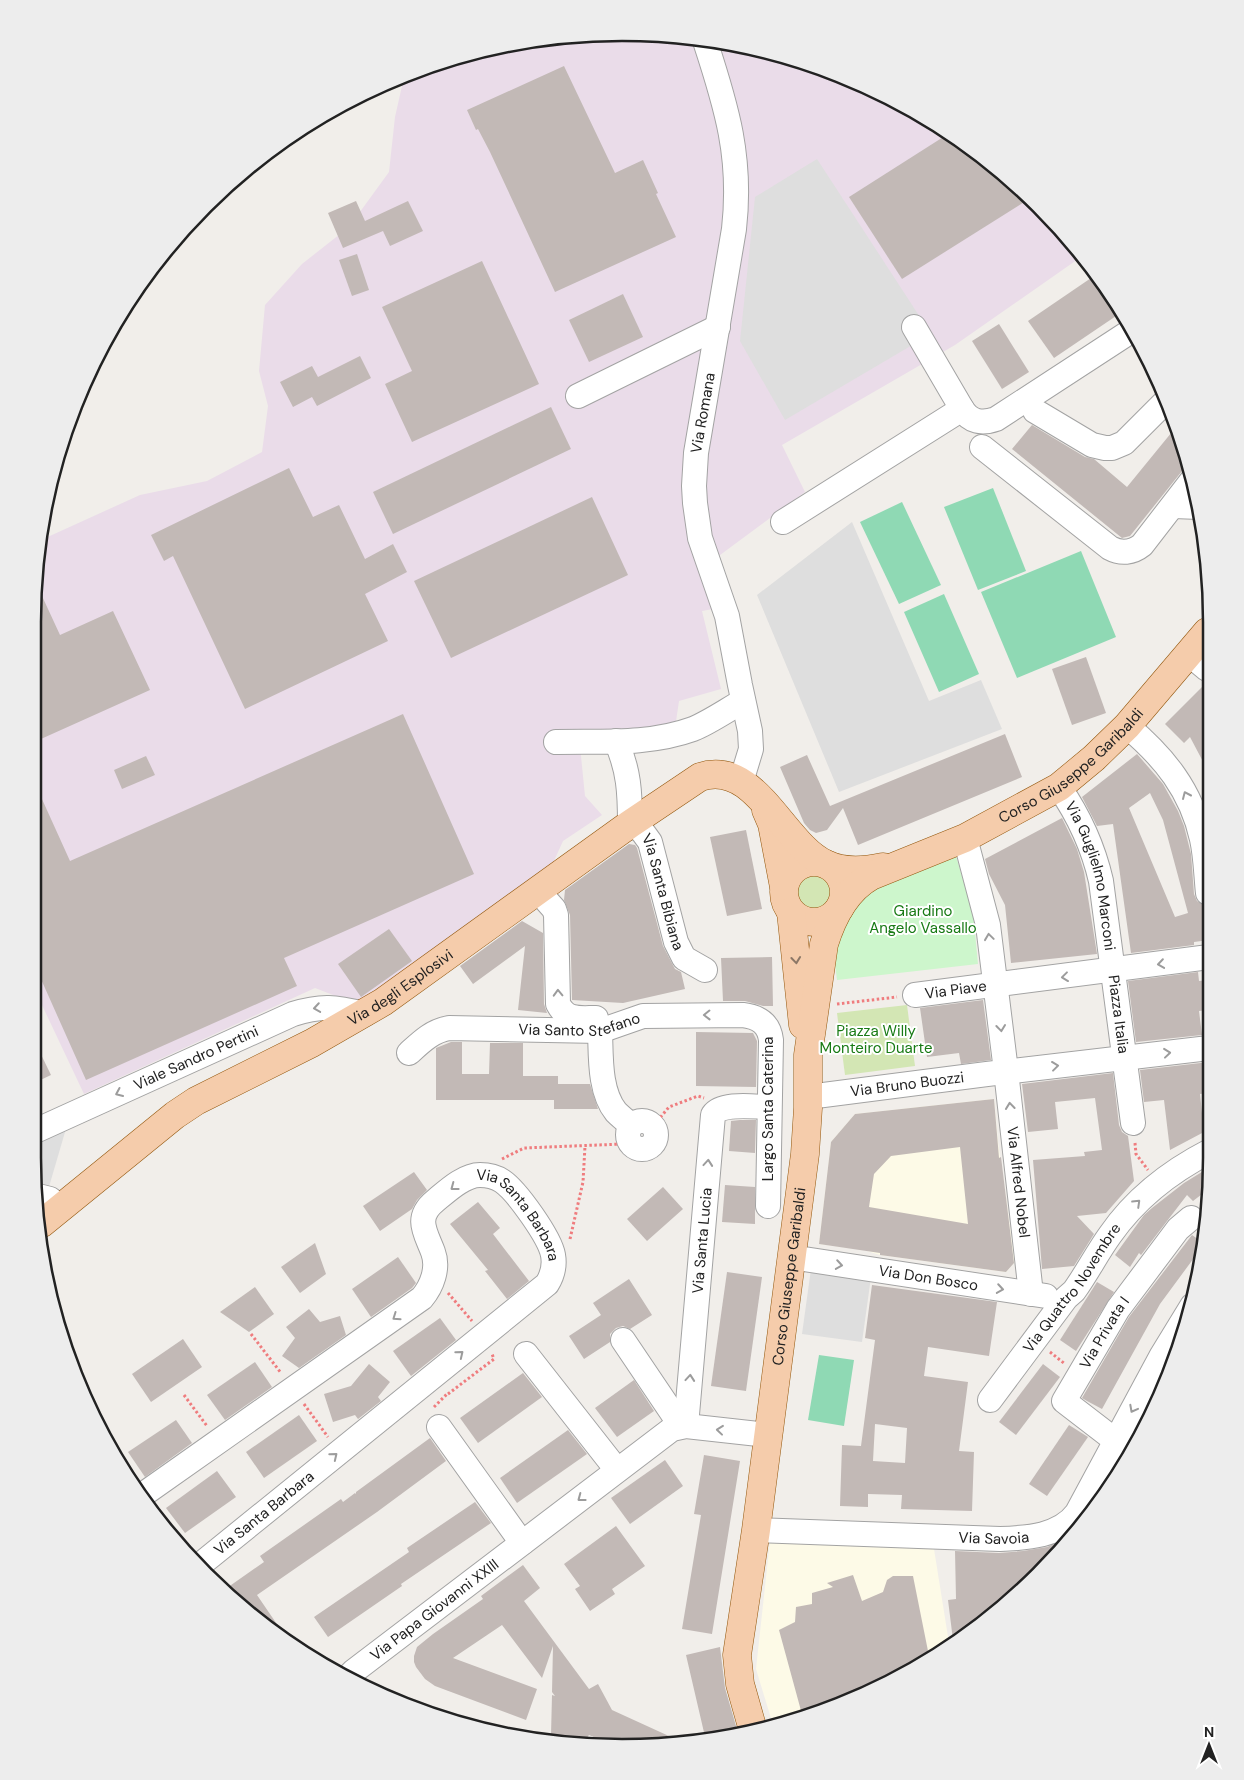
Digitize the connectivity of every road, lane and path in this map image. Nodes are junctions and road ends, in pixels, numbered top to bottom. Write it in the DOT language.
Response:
graph roads {
  1 [pos="707,47"];
  2 [pos="718,327"];
  3 [pos="914,327"];
  4 [pos="1126,334"];
  5 [pos="578,396"];
  6 [pos="1161,405"];
  7 [pos="962,409"];
  8 [pos="1035,411"];
  9 [pos="982,447"];
  10 [pos="1187,488"];
  11 [pos="1174,506"];
  12 [pos="1192,507"];
  13 [pos="784,522"];
  14 [pos="1203,645"];
  15 [pos="1198,662"];
  16 [pos="743,701"];
  17 [pos="1126,726"];
  18 [pos="616,741"];
  19 [pos="556,742"];
  20 [pos="1059,787"];
  21 [pos="750,790"];
  22 [pos="630,824"];
  23 [pos="965,838"];
  24 [pos="1203,848"];
  25 [pos="906,862"];
  26 [pos="826,864"];
  27 [pos="538,891"];
  28 [pos="788,900"];
  29 [pos="839,910"];
  30 [pos="1203,958"];
  31 [pos="705,970"];
  32 [pos="1113,971"];
  33 [pos="996,985"];
  34 [pos="916,995"];
  35 [pos="815,1006"];
  36 [pos="364,1014"];
  37 [pos="643,1016"];
  38 [pos="756,1017"];
  39 [pos="600,1031"];
  40 [pos="1203,1049"];
  41 [pos="409,1053"];
  42 [pos="808,1055"];
  43 [pos="1126,1058"];
  44 [pos="1006,1071"];
  45 [pos="808,1097"];
  46 [pos="728,1107"];
  47 [pos="770,1107"];
  48 [pos="1133,1123"];
  49 [pos="41,1128"];
  50 [pos="639,1132"];
  51 [pos="585,1146"];
  52 [pos="1203,1155"];
  53 [pos="498,1162"];
  54 [pos="1160,1183"];
  55 [pos="768,1206"];
  56 [pos="47,1209"];
  57 [pos="1191,1218"];
  58 [pos="568,1246"];
  59 [pos="791,1257"];
  60 [pos="434,1276"];
  61 [pos="1031,1294"];
  62 [pos="1066,1298"];
  63 [pos="1176,1330"];
  64 [pos="484,1335"];
  65 [pos="623,1340"];
  66 [pos="1035,1340"];
  67 [pos="526,1354"];
  68 [pos="1080,1375"];
  69 [pos="433,1376"];
  70 [pos="184,1395"];
  71 [pos="990,1400"];
  72 [pos="683,1426"];
  73 [pos="438,1427"];
  74 [pos="768,1435"];
  75 [pos="1116,1441"];
  76 [pos="218,1442"];
  77 [pos="617,1470"];
  78 [pos="1103,1483"];
  79 [pos="147,1492"];
  80 [pos="1094,1497"];
  81 [pos="756,1530"];
  82 [pos="522,1542"];
  83 [pos="204,1562"];
  84 [pos="354,1673"];
  85 [pos="751,1724"];
  1 -- 2 [label="street, Via Romana"];
  2 -- 5 [label="street"];
  2 -- 16 [label="street, Via Romana"];
  3 -- 7 [label="street"];
  4 -- 7 [label="street"];
  6 -- 8 [label="street"];
  7 -- 13 [label="street"];
  9 -- 11 [label="street"];
  10 -- 11 [label="street"];
  11 -- 12 [label="street"];
  14 -- 15 [label="main road, Corso Giuseppe Garibaldi"];
  15 -- 17 [label="main road, Corso Giuseppe Garibaldi"];
  16 -- 18 [label="street"];
  16 -- 21 [label="street, Via Romana"];
  17 -- 20 [label="main road, Corso Giuseppe Garibaldi"];
  24 -- 17 [label="street, one-way"];
  18 -- 19 [label="street"];
  18 -- 22 [label="street"];
  20 -- 23 [label="main road, Corso Giuseppe Garibaldi"];
  20 -- 32 [label="street, Via Guglielmo Marconi"];
  21 -- 22 [label="main road, Via degli Esplosivi"];
  21 -- 26 [label="main road"];
  21 -- 28 [label="main road"];
  22 -- 27 [label="main road, Via degli Esplosivi"];
  22 -- 31 [label="street, Via Santa Bibiana"];
  23 -- 25 [label="main road, Corso Giuseppe Garibaldi"];
  33 -- 23 [label="street, one-way"];
  25 -- 26 [label="main road, Corso Giuseppe Garibaldi"];
  25 -- 29 [label="main road, Corso Giuseppe Garibaldi"];
  26 -- 28 [label="main road"];
  26 -- 29 [label="main road"];
  27 -- 36 [label="main road, Via degli Esplosivi"];
  37 -- 27 [label="street, one-way"];
  28 -- 29 [label="main road"];
  28 -- 42 [label="main road, one-way"];
  29 -- 35 [label="main road, Corso Giuseppe Garibaldi"];
  30 -- 32 [label="street, one-way"];
  32 -- 33 [label="street, Piazza Italia, one-way"];
  32 -- 43 [label="street, Piazza Italia"];
  33 -- 34 [label="street, Via Piave"];
  33 -- 44 [label="street, one-way"];
  34 -- 35 [label="path"];
  35 -- 42 [label="main road, Corso Giuseppe Garibaldi"];
  36 -- 49 [label="street, Viale Sandro Pertini, one-way"];
  36 -- 56 [label="main road, Via degli Esplosivi"];
  38 -- 37 [label="street, Via Santo Stefano, one-way"];
  37 -- 39 [label="street, Via Santo Stefano"];
  38 -- 47 [label="street, Largo Santa Caterina"];
  39 -- 41 [label="street, Via Santo Stefano"];
  39 -- 50 [label="street"];
  43 -- 40 [label="street, one-way"];
  42 -- 45 [label="main road, Corso Giuseppe Garibaldi"];
  44 -- 43 [label="street, Piazza Italia, one-way"];
  43 -- 48 [label="street"];
  44 -- 45 [label="street, Via Bruno Buozzi"];
  61 -- 44 [label="street, Via Alfred Nobel, one-way"];
  45 -- 59 [label="main road, Corso Giuseppe Garibaldi"];
  46 -- 47 [label="street"];
  46 -- 50 [label="path"];
  72 -- 46 [label="street, Via Santa Lucia, one-way"];
  47 -- 55 [label="street, Largo Santa Caterina"];
  48 -- 54 [label="path"];
  50 -- 51 [label="path"];
  51 -- 53 [label="path"];
  51 -- 58 [label="path"];
  52 -- 54 [label="street, Via Quattro Novembre"];
  62 -- 54 [label="street, Via Quattro Novembre, one-way"];
  57 -- 68 [label="street, Via Privata I"];
  59 -- 61 [label="street, Via Don Bosco, one-way"];
  59 -- 74 [label="main road, Corso Giuseppe Garibaldi"];
  60 -- 64 [label="path"];
  64 -- 60 [label="street, Via Santa Barbara, one-way"];
  60 -- 76 [label="street, one-way"];
  61 -- 62 [label="street, Via Don Bosco"];
  62 -- 66 [label="street, Via Quattro Novembre"];
  63 -- 75 [label="street, Via Savoia, one-way"];
  69 -- 64 [label="street, Via Santa Barbara, one-way"];
  65 -- 72 [label="street"];
  66 -- 68 [label="path"];
  66 -- 71 [label="street, Via Quattro Novembre"];
  67 -- 77 [label="street"];
  68 -- 75 [label="street, Via Privata I"];
  69 -- 73 [label="path"];
  83 -- 69 [label="street, Via Santa Barbara, one-way"];
  70 -- 76 [label="path"];
  74 -- 72 [label="street, one-way"];
  72 -- 77 [label="street, Via Papa Giovanni XXIII"];
  73 -- 82 [label="street"];
  74 -- 81 [label="main road, Corso Giuseppe Garibaldi"];
  75 -- 78 [label="street, Via Savoia"];
  76 -- 79 [label="street"];
  77 -- 82 [label="street, Via Papa Giovanni XXIII, one-way"];
  80 -- 81 [label="street, Via Savoia"];
  81 -- 85 [label="main road, Corso Giuseppe Garibaldi"];
  82 -- 84 [label="street, Via Papa Giovanni XXIII"];
}
